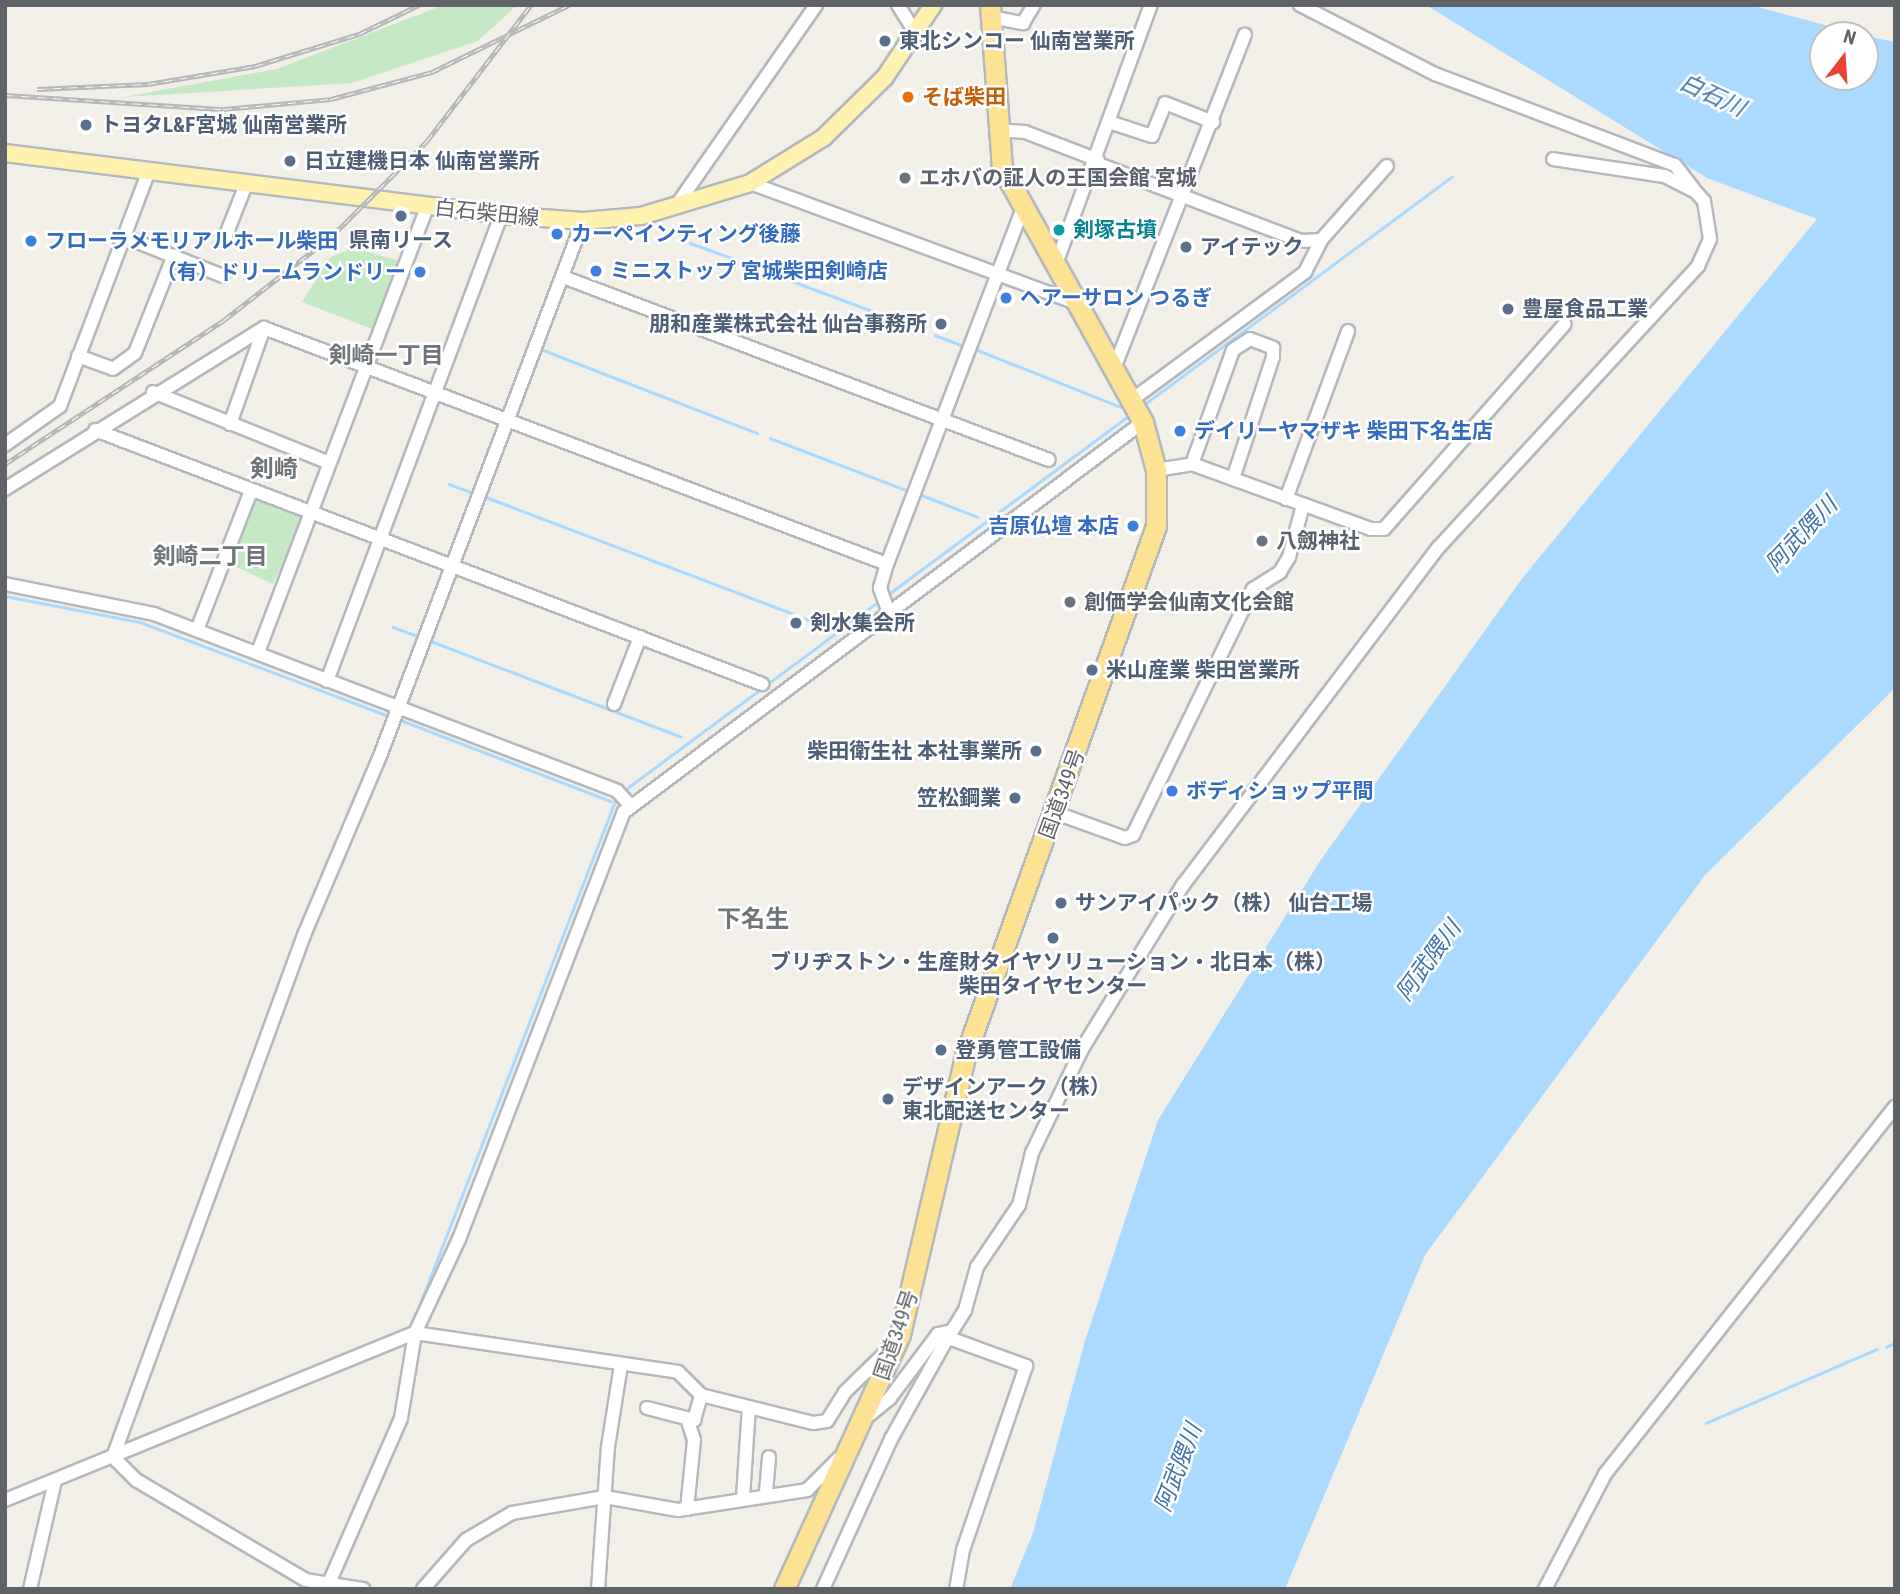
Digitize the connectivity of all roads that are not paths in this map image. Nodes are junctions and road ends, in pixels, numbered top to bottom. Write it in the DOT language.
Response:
graph roads {
  1 [pos="816,5"];
  2 [pos="898,5"];
  3 [pos="933,5"];
  4 [pos="1034,5"];
  5 [pos="1151,5"];
  6 [pos="1300,5"];
  7 [pos="991,11"];
  8 [pos="916,34"];
  9 [pos="1245,35"];
  10 [pos="1213,122"];
  11 [pos="1112,123"];
  12 [pos="996,130"];
  13 [pos="5,153"];
  14 [pos="1553,159"];
  15 [pos="1097,162"];
  16 [pos="1387,166"];
  17 [pos="149,171"];
  18 [pos="247,182"];
  19 [pos="750,183"];
  20 [pos="1183,197"];
  21 [pos="1704,201"];
  22 [pos="427,207"];
  23 [pos="1023,207"];
  24 [pos="673,210"];
  25 [pos="501,215"];
  26 [pos="583,221"];
  27 [pos="125,237"];
  28 [pos="225,240"];
  29 [pos="1321,240"];
  30 [pos="174,255"];
  31 [pos="1056,264"];
  32 [pos="995,275"];
  33 [pos="223,276"];
  34 [pos="563,276"];
  35 [pos="1081,305"];
  36 [pos="1565,324"];
  37 [pos="264,328"];
  38 [pos="1348,331"];
  39 [pos="78,356"];
  40 [pos="366,366"];
  41 [pos="1115,366"];
  42 [pos="153,392"];
  43 [pos="436,394"];
  44 [pos="1138,411"];
  45 [pos="943,419"];
  46 [pos="505,421"];
  47 [pos="230,424"];
  48 [pos="95,430"];
  49 [pos="5,445"];
  50 [pos="1049,460"];
  51 [pos="327,462"];
  52 [pos="1192,464"];
  53 [pos="1156,470"];
  54 [pos="1233,479"];
  55 [pos="5,489"];
  56 [pos="251,491"];
  57 [pos="1286,499"];
  58 [pos="1303,505"];
  59 [pos="310,512"];
  60 [pos="382,540"];
  61 [pos="887,565"];
  62 [pos="452,566"];
  63 [pos="5,584"];
  64 [pos="888,611"];
  65 [pos="197,630"];
  66 [pos="640,638"];
  67 [pos="258,652"];
  68 [pos="327,681"];
  69 [pos="762,684"];
  70 [pos="614,704"];
  71 [pos="395,713"];
  72 [pos="628,804"];
  73 [pos="1056,813"];
  74 [pos="1895,1107"];
  75 [pos="415,1333"];
  76 [pos="943,1336"];
  77 [pos="895,1346"];
  78 [pos="621,1365"];
  79 [pos="701,1395"];
  80 [pos="749,1407"];
  81 [pos="647,1408"];
  82 [pos="688,1421"];
  83 [pos="861,1421"];
  84 [pos="113,1457"];
  85 [pos="769,1457"];
  86 [pos="844,1457"];
  87 [pos="55,1481"];
  88 [pos="766,1492"];
  89 [pos="605,1497"];
  90 [pos="743,1497"];
  91 [pos="5,1500"];
  92 [pos="687,1509"];
  93 [pos="329,1583"];
  94 [pos="305,1584"];
  95 [pos="30,1589"];
  96 [pos="363,1589"];
  97 [pos="423,1589"];
  98 [pos="598,1589"];
  99 [pos="784,1589"];
  100 [pos="823,1589"];
  101 [pos="956,1589"];
  102 [pos="1545,1589"];
  1 -- 24 [label="street"];
  2 -- 8 [label="street"];
  3 -- 8 [label="main road, 白石柴田線"];
  4 -- 7 [label="street"];
  5 -- 11 [label="street"];
  6 -- 21 [label="street"];
  7 -- 12 [label="highway, 国道349号"];
  8 -- 19 [label="main road, 白石柴田線"];
  9 -- 10 [label="street"];
  10 -- 11 [label="street"];
  10 -- 20 [label="street"];
  11 -- 15 [label="street"];
  12 -- 15 [label="street"];
  12 -- 23 [label="highway, 国道349号"];
  13 -- 17 [label="main road, 白石柴田線"];
  14 -- 21 [label="street"];
  15 -- 20 [label="street"];
  15 -- 31 [label="street"];
  16 -- 29 [label="street"];
  17 -- 18 [label="main road, 白石柴田線"];
  17 -- 27 [label="street"];
  18 -- 22 [label="main road, 白石柴田線"];
  18 -- 28 [label="street"];
  19 -- 24 [label="main road, 白石柴田線"];
  19 -- 32 [label="street"];
  20 -- 29 [label="street"];
  20 -- 41 [label="street"];
  21 -- 76 [label="street"];
  22 -- 25 [label="main road, 白石柴田線"];
  22 -- 40 [label="street"];
  23 -- 31 [label="highway, 国道349号"];
  23 -- 32 [label="street"];
  24 -- 26 [label="main road, 白石柴田線"];
  25 -- 26 [label="main road, 白石柴田線"];
  25 -- 43 [label="street"];
  26 -- 34 [label="street"];
  27 -- 30 [label="street"];
  27 -- 39 [label="street"];
  29 -- 44 [label="street"];
  30 -- 33 [label="street"];
  30 -- 39 [label="street"];
  31 -- 35 [label="highway, 国道349号"];
  32 -- 35 [label="street"];
  32 -- 45 [label="street"];
  34 -- 45 [label="street"];
  34 -- 46 [label="street"];
  35 -- 41 [label="highway, 国道349号"];
  36 -- 58 [label="street"];
  37 -- 40 [label="street"];
  37 -- 42 [label="street"];
  37 -- 47 [label="street"];
  38 -- 57 [label="street"];
  39 -- 49 [label="street"];
  40 -- 43 [label="street"];
  40 -- 51 [label="street"];
  41 -- 44 [label="highway, 国道349号"];
  42 -- 47 [label="street"];
  42 -- 48 [label="street"];
  43 -- 46 [label="street"];
  43 -- 60 [label="street"];
  44 -- 53 [label="highway, 国道349号"];
  44 -- 64 [label="street"];
  45 -- 50 [label="street"];
  45 -- 61 [label="street"];
  46 -- 61 [label="street"];
  46 -- 62 [label="street"];
  47 -- 51 [label="street"];
  48 -- 55 [label="street"];
  48 -- 56 [label="street"];
  51 -- 59 [label="street"];
  52 -- 53 [label="street"];
  52 -- 54 [label="street"];
  52 -- 54 [label="street"];
  53 -- 73 [label="highway, 国道349号"];
  54 -- 57 [label="street"];
  56 -- 59 [label="street"];
  56 -- 65 [label="street"];
  57 -- 58 [label="street"];
  58 -- 73 [label="street"];
  59 -- 60 [label="street"];
  59 -- 67 [label="street"];
  60 -- 62 [label="street"];
  60 -- 68 [label="street"];
  61 -- 64 [label="street"];
  62 -- 66 [label="street"];
  62 -- 71 [label="street"];
  63 -- 65 [label="street"];
  64 -- 72 [label="street"];
  65 -- 67 [label="street"];
  66 -- 69 [label="street"];
  66 -- 70 [label="street"];
  67 -- 68 [label="street"];
  68 -- 71 [label="street"];
  71 -- 72 [label="street"];
  71 -- 84 [label="street"];
  72 -- 75 [label="street"];
  73 -- 77 [label="highway, 国道349号"];
  74 -- 102 [label="street"];
  75 -- 78 [label="street"];
  75 -- 84 [label="street"];
  75 -- 93 [label="street"];
  76 -- 83 [label="street"];
  76 -- 100 [label="street"];
  76 -- 101 [label="street"];
  77 -- 80 [label="street"];
  77 -- 83 [label="highway, 国道349号"];
  78 -- 79 [label="street"];
  78 -- 89 [label="street"];
  79 -- 80 [label="street"];
  79 -- 82 [label="street"];
  80 -- 90 [label="street"];
  81 -- 82 [label="street"];
  82 -- 92 [label="street"];
  83 -- 86 [label="highway, 国道349号"];
  84 -- 87 [label="street"];
  84 -- 94 [label="street"];
  85 -- 88 [label="street"];
  86 -- 88 [label="street"];
  86 -- 99 [label="highway, 国道349号"];
  87 -- 91 [label="street"];
  87 -- 95 [label="street"];
  88 -- 90 [label="street"];
  89 -- 92 [label="street"];
  89 -- 97 [label="street"];
  89 -- 98 [label="street"];
  90 -- 92 [label="street"];
  93 -- 94 [label="street"];
  93 -- 96 [label="street"];
}
